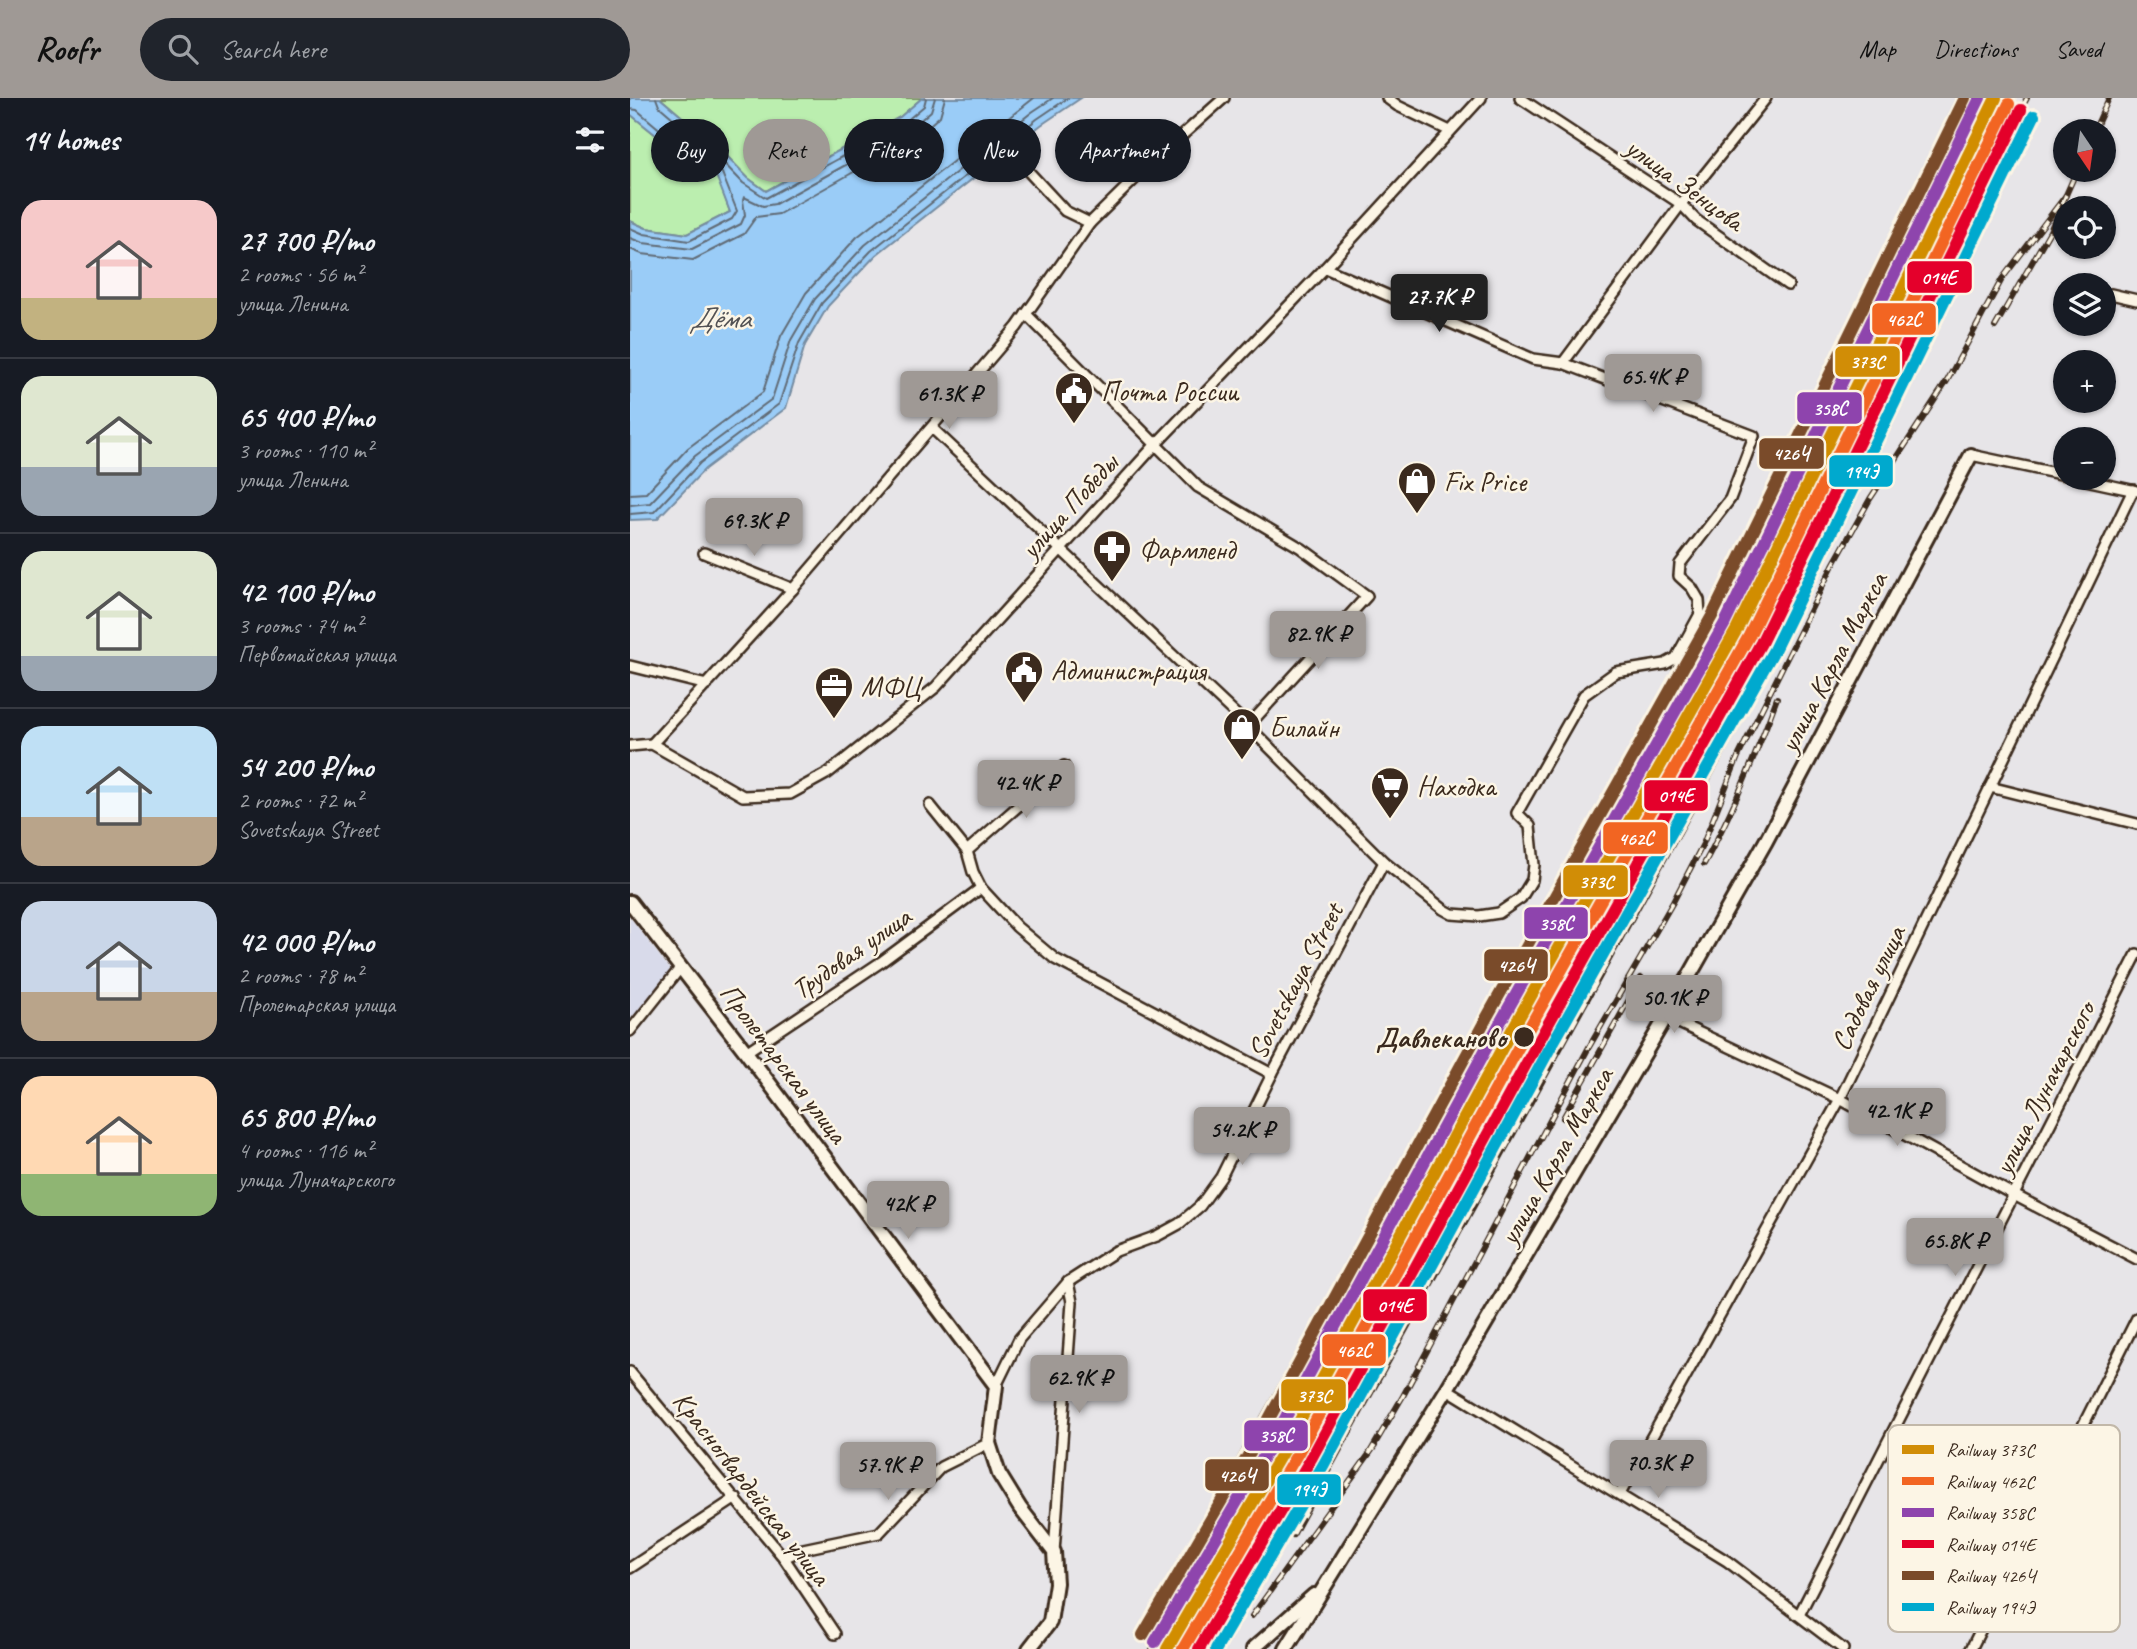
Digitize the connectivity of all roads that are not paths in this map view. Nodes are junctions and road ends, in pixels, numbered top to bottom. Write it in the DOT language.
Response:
graph roads {
  1 [pos="1224,98"];
  2 [pos="1387,98"];
  3 [pos="1481,98"];
  4 [pos="1520,98"];
  5 [pos="1766,98"];
  6 [pos="1450,131"];
  7 [pos="1038,182"];
  8 [pos="1681,204"];
  9 [pos="1090,223"];
  10 [pos="1325,268"];
  11 [pos="1788,285"];
  12 [pos="2116,296"];
  13 [pos="2137,300"];
  14 [pos="1027,314"];
  15 [pos="1563,363"];
  16 [pos="932,428"];
  17 [pos="1157,443"];
  18 [pos="1971,455"];
  19 [pos="2053,472"];
  20 [pos="2116,487"];
  21 [pos="2135,491"];
  22 [pos="1060,550"];
  23 [pos="704,554"];
  24 [pos="793,589"];
  25 [pos="630,666"];
  26 [pos="707,685"];
  27 [pos="1248,726"];
  28 [pos="652,744"];
  29 [pos="630,746"];
  30 [pos="1064,766"];
  31 [pos="1990,787"];
  32 [pos="930,805"];
  33 [pos="2137,824"];
  34 [pos="967,851"];
  35 [pos="1384,862"];
  36 [pos="981,888"];
  37 [pos="630,902"];
  38 [pos="2137,954"];
  39 [pos="681,967"];
  40 [pos="1666,1017"];
  41 [pos="630,1031"];
  42 [pos="746,1052"];
  43 [pos="1272,1074"];
  44 [pos="1840,1099"];
  45 [pos="2014,1195"];
  46 [pos="2137,1259"];
  47 [pos="1068,1282"];
  48 [pos="2137,1318"];
  49 [pos="630,1372"];
  50 [pos="996,1386"];
  51 [pos="1447,1389"];
  52 [pos="1896,1425"];
  53 [pos="2083,1425"];
  54 [pos="1888,1441"];
  55 [pos="989,1443"];
  56 [pos="1620,1494"];
  57 [pos="736,1498"];
  58 [pos="1054,1552"];
  59 [pos="784,1558"];
  60 [pos="630,1568"];
  61 [pos="1325,1585"];
  62 [pos="1799,1615"];
  63 [pos="1980,1632"];
  64 [pos="835,1634"];
  65 [pos="1029,1649"];
  66 [pos="1253,1649"];
  67 [pos="1286,1649"];
  68 [pos="1843,1649"];
  69 [pos="1971,1649"];
  1 -- 9 [label="street"];
  2 -- 6 [label="street"];
  3 -- 6 [label="street, улица Победы"];
  4 -- 8 [label="street, улица Зенцова"];
  5 -- 8 [label="street"];
  6 -- 10 [label="street, улица Победы"];
  7 -- 9 [label="street"];
  8 -- 11 [label="street, улица Зенцова"];
  8 -- 15 [label="street"];
  9 -- 14 [label="street"];
  10 -- 15 [label="street"];
  10 -- 17 [label="street, улица Победы"];
  12 -- 13 [label="street"];
  14 -- 16 [label="street"];
  14 -- 17 [label="street"];
  15 -- 35 [label="street"];
  16 -- 22 [label="street"];
  16 -- 24 [label="street"];
  17 -- 22 [label="street, улица Победы"];
  17 -- 27 [label="street"];
  18 -- 19 [label="street"];
  18 -- 40 [label="street, улица Карла Маркса"];
  20 -- 21 [label="street"];
  21 -- 31 [label="street, Садовая улица"];
  22 -- 27 [label="street"];
  22 -- 28 [label="street, улица Победы"];
  23 -- 24 [label="street"];
  24 -- 26 [label="street"];
  25 -- 26 [label="street"];
  26 -- 28 [label="street"];
  27 -- 35 [label="street"];
  28 -- 29 [label="street"];
  30 -- 34 [label="street"];
  31 -- 33 [label="street"];
  31 -- 44 [label="street, Садовая улица"];
  32 -- 34 [label="street"];
  34 -- 36 [label="street"];
  35 -- 43 [label="street, Sovetskaya Street"];
  36 -- 42 [label="street, Трудовая улица"];
  36 -- 43 [label="street"];
  37 -- 39 [label="street, Пролетарская улица"];
  38 -- 45 [label="street, улица Луначарского"];
  39 -- 41 [label="street"];
  39 -- 42 [label="street, Пролетарская улица"];
  40 -- 44 [label="street"];
  40 -- 51 [label="street, улица Карла Маркса"];
  42 -- 50 [label="street, Пролетарская улица"];
  43 -- 47 [label="street, Sovetskaya Street"];
  44 -- 45 [label="street"];
  44 -- 56 [label="street, Садовая улица"];
  45 -- 46 [label="street"];
  45 -- 52 [label="street, улица Луначарского"];
  47 -- 50 [label="street, Sovetskaya Street"];
  47 -- 58 [label="street"];
  48 -- 53 [label="street"];
  49 -- 57 [label="street, Красногвардейская улица"];
  50 -- 55 [label="street"];
  51 -- 56 [label="street"];
  51 -- 61 [label="street, улица Карла Маркса"];
  54 -- 62 [label="street, улица Луначарского"];
  55 -- 58 [label="street"];
  55 -- 59 [label="street"];
  56 -- 62 [label="street"];
  57 -- 59 [label="street, Красногвардейская улица"];
  57 -- 60 [label="street"];
  58 -- 65 [label="street"];
  59 -- 64 [label="street, Красногвардейская улица"];
  61 -- 66 [label="street"];
  61 -- 67 [label="street, улица Карла Маркса"];
  62 -- 68 [label="street"];
  63 -- 69 [label="street"];
}
